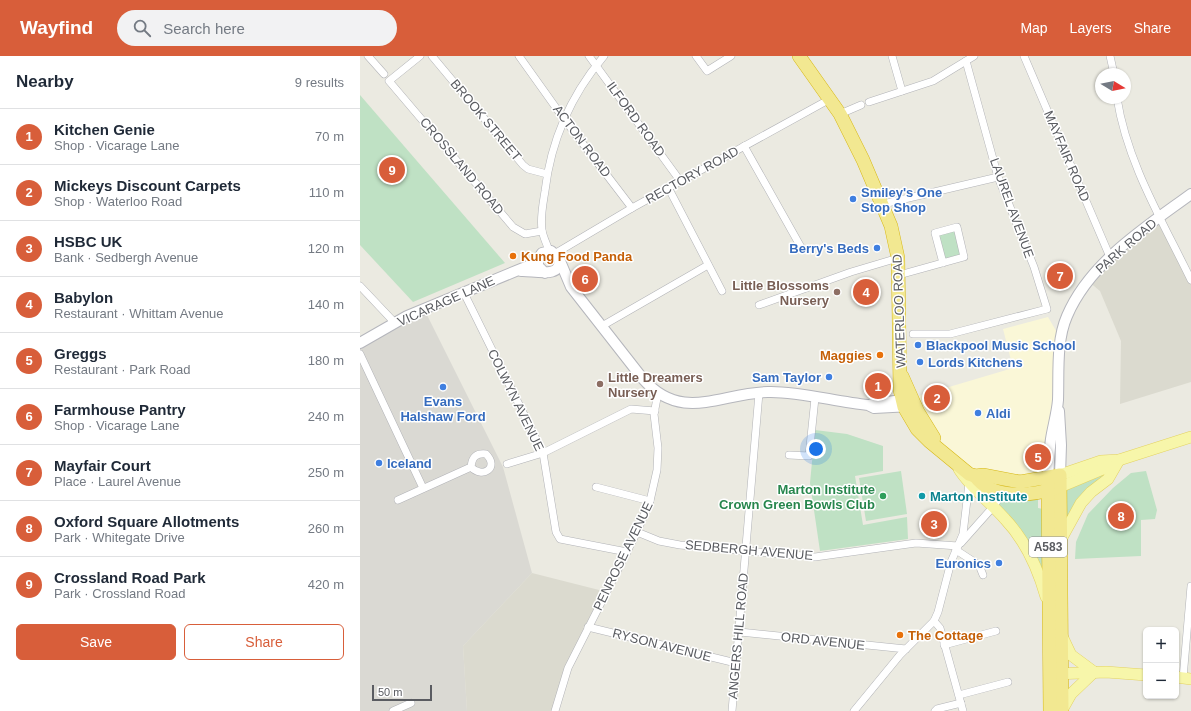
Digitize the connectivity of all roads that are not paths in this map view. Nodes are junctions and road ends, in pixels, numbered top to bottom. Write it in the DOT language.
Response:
graph roads {
  1 [pos="368,56"];
  2 [pos="420,56"];
  3 [pos="432,56"];
  4 [pos="519,56"];
  5 [pos="589,56"];
  6 [pos="604,56"];
  7 [pos="696,56"];
  8 [pos="731,56"];
  9 [pos="799,56"];
  10 [pos="892,56"];
  11 [pos="974,56"];
  12 [pos="1024,56"];
  13 [pos="1110,56"];
  14 [pos="966,61"];
  15 [pos="596,65"];
  16 [pos="1113,68"];
  17 [pos="384,74"];
  18 [pos="902,91"];
  19 [pos="830,99"];
  20 [pos="869,102"];
  21 [pos="1118,104"];
  22 [pos="861,105"];
  23 [pos="840,114"];
  24 [pos="564,119"];
  25 [pos="744,146"];
  26 [pos="547,174"];
  27 [pos="998,178"];
  28 [pos="681,182"];
  29 [pos="668,189"];
  30 [pos="1191,194"];
  31 [pos="883,204"];
  32 [pos="632,208"];
  33 [pos="1160,217"];
  34 [pos="542,231"];
  35 [pos="802,250"];
  36 [pos="555,255"];
  37 [pos="1110,257"];
  38 [pos="898,258"];
  39 [pos="538,259"];
  40 [pos="943,263"];
  41 [pos="708,265"];
  42 [pos="513,272"];
  43 [pos="547,273"];
  44 [pos="899,275"];
  45 [pos="1191,280"];
  46 [pos="360,286"];
  47 [pos="571,287"];
  48 [pos="722,291"];
  49 [pos="464,293"];
  50 [pos="759,305"];
  51 [pos="395,323"];
  52 [pos="602,326"];
  53 [pos="913,334"];
  54 [pos="360,343"];
  55 [pos="360,354"];
  56 [pos="658,393"];
  57 [pos="759,393"];
  58 [pos="815,398"];
  59 [pos="908,403"];
  60 [pos="655,411"];
  61 [pos="1191,437"];
  62 [pos="543,453"];
  63 [pos="789,455"];
  64 [pos="1119,460"];
  65 [pos="507,464"];
  66 [pos="471,467"];
  67 [pos="972,480"];
  68 [pos="1054,482"];
  69 [pos="1005,486"];
  70 [pos="596,487"];
  71 [pos="423,488"];
  72 [pos="398,500"];
  73 [pos="650,501"];
  74 [pos="994,507"];
  75 [pos="637,532"];
  76 [pos="1059,543"];
  77 [pos="957,548"];
  78 [pos="745,549"];
  79 [pos="627,552"];
  80 [pos="983,575"];
  81 [pos="1191,586"];
  82 [pos="1048,603"];
  83 [pos="934,621"];
  84 [pos="588,627"];
  85 [pos="996,631"];
  86 [pos="740,632"];
  87 [pos="1061,632"];
  88 [pos="944,645"];
  89 [pos="906,649"];
  90 [pos="736,663"];
  91 [pos="1094,672"];
  92 [pos="1055,674"];
  93 [pos="1143,674"];
  94 [pos="1183,678"];
  95 [pos="1008,682"];
  96 [pos="959,695"];
  97 [pos="411,703"];
  98 [pos="961,703"];
  99 [pos="393,711"];
  100 [pos="556,711"];
  101 [pos="732,711"];
  102 [pos="854,711"];
  103 [pos="935,711"];
  104 [pos="963,711"];
  105 [pos="1058,711"];
  1 -- 17 [label="street"];
  2 -- 34 [label="street, CROSSLAND ROAD"];
  3 -- 26 [label="street, BROOK STREET"];
  4 -- 24 [label="street, ACTON ROAD"];
  5 -- 15 [label="street, ILFORD ROAD"];
  6 -- 15 [label="street"];
  7 -- 8 [label="street"];
  9 -- 19 [label="highway, WATERLOO ROAD"];
  10 -- 18 [label="street"];
  11 -- 14 [label="street"];
  12 -- 37 [label="street, MAYFAIR ROAD"];
  13 -- 16 [label="street"];
  14 -- 18 [label="street"];
  14 -- 27 [label="street, LAUREL AVENUE"];
  15 -- 24 [label="street"];
  15 -- 28 [label="street, ILFORD ROAD"];
  18 -- 20 [label="street"];
  19 -- 23 [label="highway, WATERLOO ROAD"];
  19 -- 25 [label="street, RECTORY ROAD"];
  21 -- 33 [label="street"];
  22 -- 23 [label="street"];
  23 -- 31 [label="highway, WATERLOO ROAD"];
  24 -- 26 [label="street"];
  24 -- 32 [label="street, ACTON ROAD"];
  25 -- 28 [label="street, RECTORY ROAD"];
  25 -- 35 [label="street"];
  26 -- 34 [label="street"];
  27 -- 31 [label="street"];
  27 -- 53 [label="street, LAUREL AVENUE"];
  28 -- 29 [label="street, RECTORY ROAD"];
  29 -- 32 [label="street, RECTORY ROAD"];
  29 -- 41 [label="street"];
  30 -- 33 [label="street, PARK ROAD"];
  31 -- 38 [label="highway, WATERLOO ROAD"];
  32 -- 36 [label="street, RECTORY ROAD"];
  33 -- 37 [label="street, PARK ROAD"];
  33 -- 45 [label="street"];
  34 -- 36 [label="street"];
  36 -- 39 [label="street, VICARAGE LANE"];
  36 -- 43 [label="street"];
  36 -- 47 [label="street, VICARAGE LANE"];
  37 -- 68 [label="street, PARK ROAD"];
  38 -- 44 [label="highway, WATERLOO ROAD"];
  38 -- 50 [label="street"];
  39 -- 42 [label="street, VICARAGE LANE"];
  39 -- 43 [label="street, VICARAGE LANE"];
  40 -- 40 [label="street"];
  40 -- 44 [label="street"];
  41 -- 48 [label="street"];
  41 -- 52 [label="street"];
  42 -- 43 [label="street, VICARAGE LANE"];
  42 -- 49 [label="street, VICARAGE LANE"];
  43 -- 47 [label="street, VICARAGE LANE"];
  44 -- 59 [label="highway, WATERLOO ROAD"];
  46 -- 51 [label="street"];
  47 -- 52 [label="street, VICARAGE LANE"];
  49 -- 51 [label="street, VICARAGE LANE"];
  49 -- 62 [label="street, COLWYN AVENUE"];
  51 -- 54 [label="street, VICARAGE LANE"];
  52 -- 56 [label="street, VICARAGE LANE"];
  55 -- 71 [label="street"];
  56 -- 57 [label="street, VICARAGE LANE"];
  56 -- 60 [label="street, PENROSE AVENUE"];
  57 -- 58 [label="street, VICARAGE LANE"];
  57 -- 78 [label="street, ANGERS HILL ROAD"];
  58 -- 59 [label="street, VICARAGE LANE"];
  58 -- 63 [label="street"];
  59 -- 67 [label="highway"];
  60 -- 62 [label="street"];
  60 -- 73 [label="street, PENROSE AVENUE"];
  61 -- 64 [label="main road"];
  62 -- 65 [label="street"];
  62 -- 79 [label="street, COLWYN AVENUE"];
  64 -- 68 [label="main road"];
  64 -- 76 [label="main road"];
  66 -- 71 [label="street"];
  67 -- 69 [label="highway"];
  67 -- 74 [label="main road"];
  67 -- 77 [label="street"];
  68 -- 69 [label="highway"];
  68 -- 76 [label="highway, A583"];
  68 -- 82 [label="highway, A583"];
  69 -- 74 [label="street"];
  70 -- 73 [label="street"];
  71 -- 72 [label="street"];
  73 -- 75 [label="street, PENROSE AVENUE"];
  74 -- 77 [label="street"];
  74 -- 82 [label="main road"];
  75 -- 78 [label="street, SEDBERGH AVENUE"];
  75 -- 79 [label="street, PENROSE AVENUE"];
  76 -- 87 [label="highway, A583"];
  77 -- 78 [label="street, SEDBERGH AVENUE"];
  77 -- 80 [label="street"];
  77 -- 83 [label="street"];
  78 -- 86 [label="street, ANGERS HILL ROAD"];
  79 -- 84 [label="street, PENROSE AVENUE"];
  81 -- 94 [label="street"];
  82 -- 92 [label="highway, A583"];
  83 -- 88 [label="street"];
  83 -- 89 [label="street"];
  84 -- 90 [label="street, RYSON AVENUE"];
  84 -- 100 [label="street, PENROSE AVENUE"];
  85 -- 88 [label="street"];
  86 -- 89 [label="street, ORD AVENUE"];
  86 -- 90 [label="street, ANGERS HILL ROAD"];
  87 -- 91 [label="main road, A583"];
  87 -- 92 [label="highway, A583"];
  88 -- 96 [label="street"];
  89 -- 102 [label="street"];
  90 -- 101 [label="street, ANGERS HILL ROAD"];
  91 -- 92 [label="main road"];
  91 -- 93 [label="main road"];
  91 -- 105 [label="main road, A583"];
  92 -- 105 [label="highway, A583"];
  95 -- 96 [label="street"];
  96 -- 98 [label="street"];
  97 -- 99 [label="street"];
  98 -- 103 [label="street"];
  98 -- 104 [label="street"];
}
